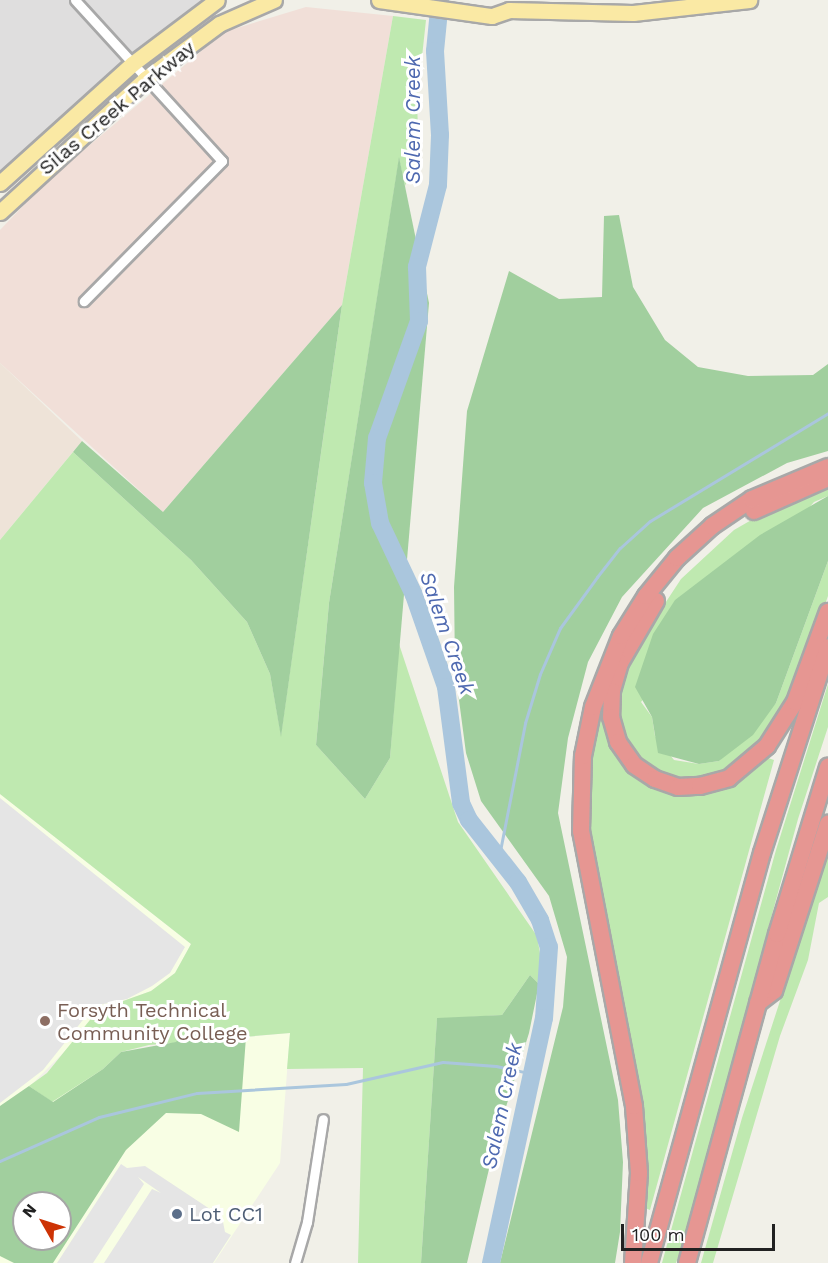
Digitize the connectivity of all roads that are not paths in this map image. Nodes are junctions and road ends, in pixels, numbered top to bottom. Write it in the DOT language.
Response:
graph roads {
  1 [pos="218,0"];
  2 [pos="273,0"];
  3 [pos="379,0"];
  4 [pos="495,0"];
  5 [pos="749,0"];
  6 [pos="79,1"];
  7 [pos="509,10"];
  8 [pos="132,64"];
  9 [pos="145,79"];
  10 [pos="0,183"];
  11 [pos="0,212"];
  12 [pos="84,301"];
  13 [pos="828,467"];
  14 [pos="828,479"];
  15 [pos="828,612"];
  16 [pos="828,647"];
  17 [pos="828,767"];
  18 [pos="828,824"];
  19 [pos="758,1003"];
  20 [pos="323,1119"];
  21 [pos="296,1263"];
  22 [pos="633,1263"];
  23 [pos="649,1263"];
  24 [pos="687,1263"];
  1 -- 8 [label="main road, Silas Creek Parkway"];
  2 -- 9 [label="main road, Silas Creek Parkway"];
  3 -- 7 [label="main road"];
  4 -- 7 [label="main road"];
  5 -- 7 [label="main road"];
  6 -- 8 [label="street"];
  8 -- 9 [label="street"];
  8 -- 10 [label="main road, Silas Creek Parkway"];
  9 -- 11 [label="main road, Silas Creek Parkway"];
  9 -- 12 [label="street"];
  13 -- 22 [label="highway"];
  14 -- 15 [label="highway"];
  16 -- 23 [label="highway"];
  17 -- 19 [label="highway"];
  18 -- 19 [label="highway"];
  19 -- 24 [label="highway"];
  20 -- 21 [label="street"];
}
